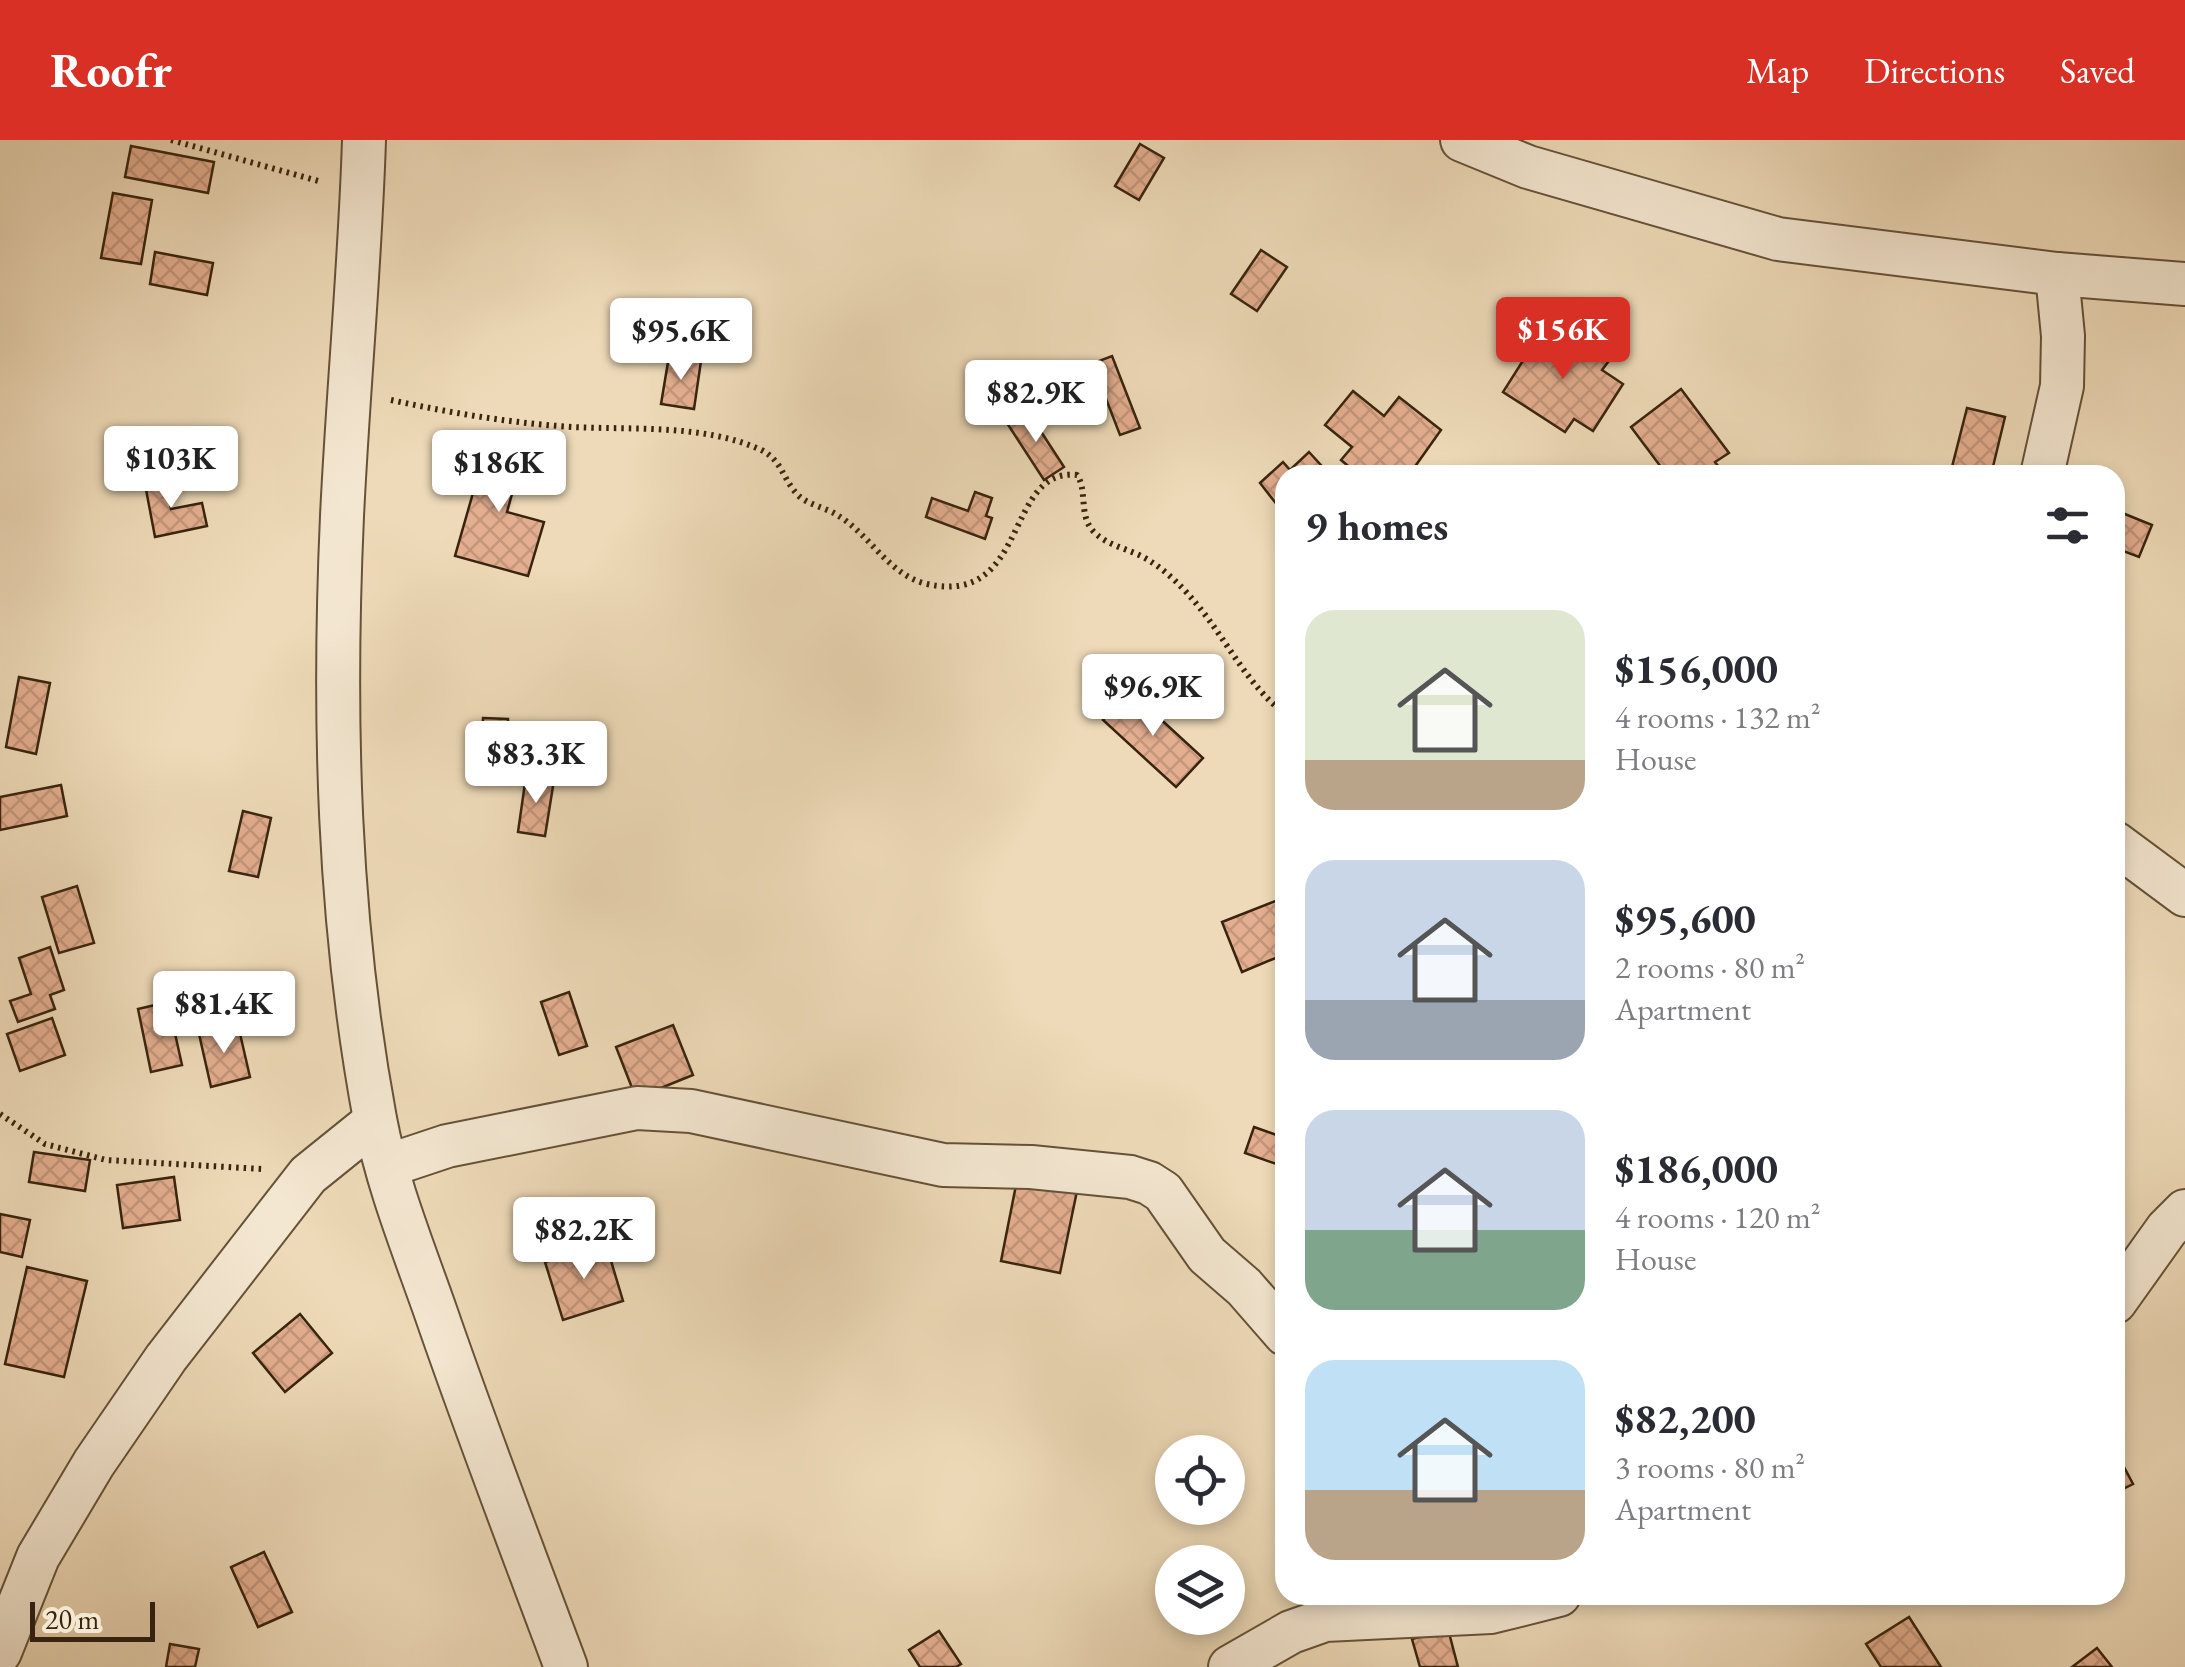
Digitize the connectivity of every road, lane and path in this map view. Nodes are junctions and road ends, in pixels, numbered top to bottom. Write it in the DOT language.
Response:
graph roads {
  1 [pos="171,140"];
  2 [pos="364,140"];
  3 [pos="1462,140"];
  4 [pos="362,191"];
  5 [pos="2056,274"];
  6 [pos="2185,284"];
  7 [pos="350,391"];
  8 [pos="2044,465"];
  9 [pos="1275,704"];
  10 [pos="2125,850"];
  11 [pos="2185,895"];
  12 [pos="0,1114"];
  13 [pos="375,1122"];
  14 [pos="387,1166"];
  15 [pos="308,1175"];
  16 [pos="2185,1211"];
  17 [pos="2125,1288"];
  18 [pos="1275,1323"];
  19 [pos="1308,1605"];
  20 [pos="1519,1605"];
  21 [pos="1291,1632"];
  22 [pos="0,1652"];
  23 [pos="566,1667"];
  24 [pos="1230,1667"];
  1 -- 4 [label="path"];
  2 -- 4 [label="street"];
  3 -- 5 [label="street"];
  4 -- 7 [label="street"];
  5 -- 6 [label="street"];
  5 -- 8 [label="street"];
  7 -- 9 [label="path"];
  7 -- 13 [label="street"];
  10 -- 11 [label="street"];
  12 -- 15 [label="path"];
  13 -- 14 [label="street"];
  13 -- 15 [label="street"];
  14 -- 18 [label="street"];
  14 -- 23 [label="street"];
  15 -- 22 [label="street"];
  16 -- 17 [label="street"];
  19 -- 21 [label="street"];
  20 -- 21 [label="street"];
  21 -- 24 [label="street"];
}
